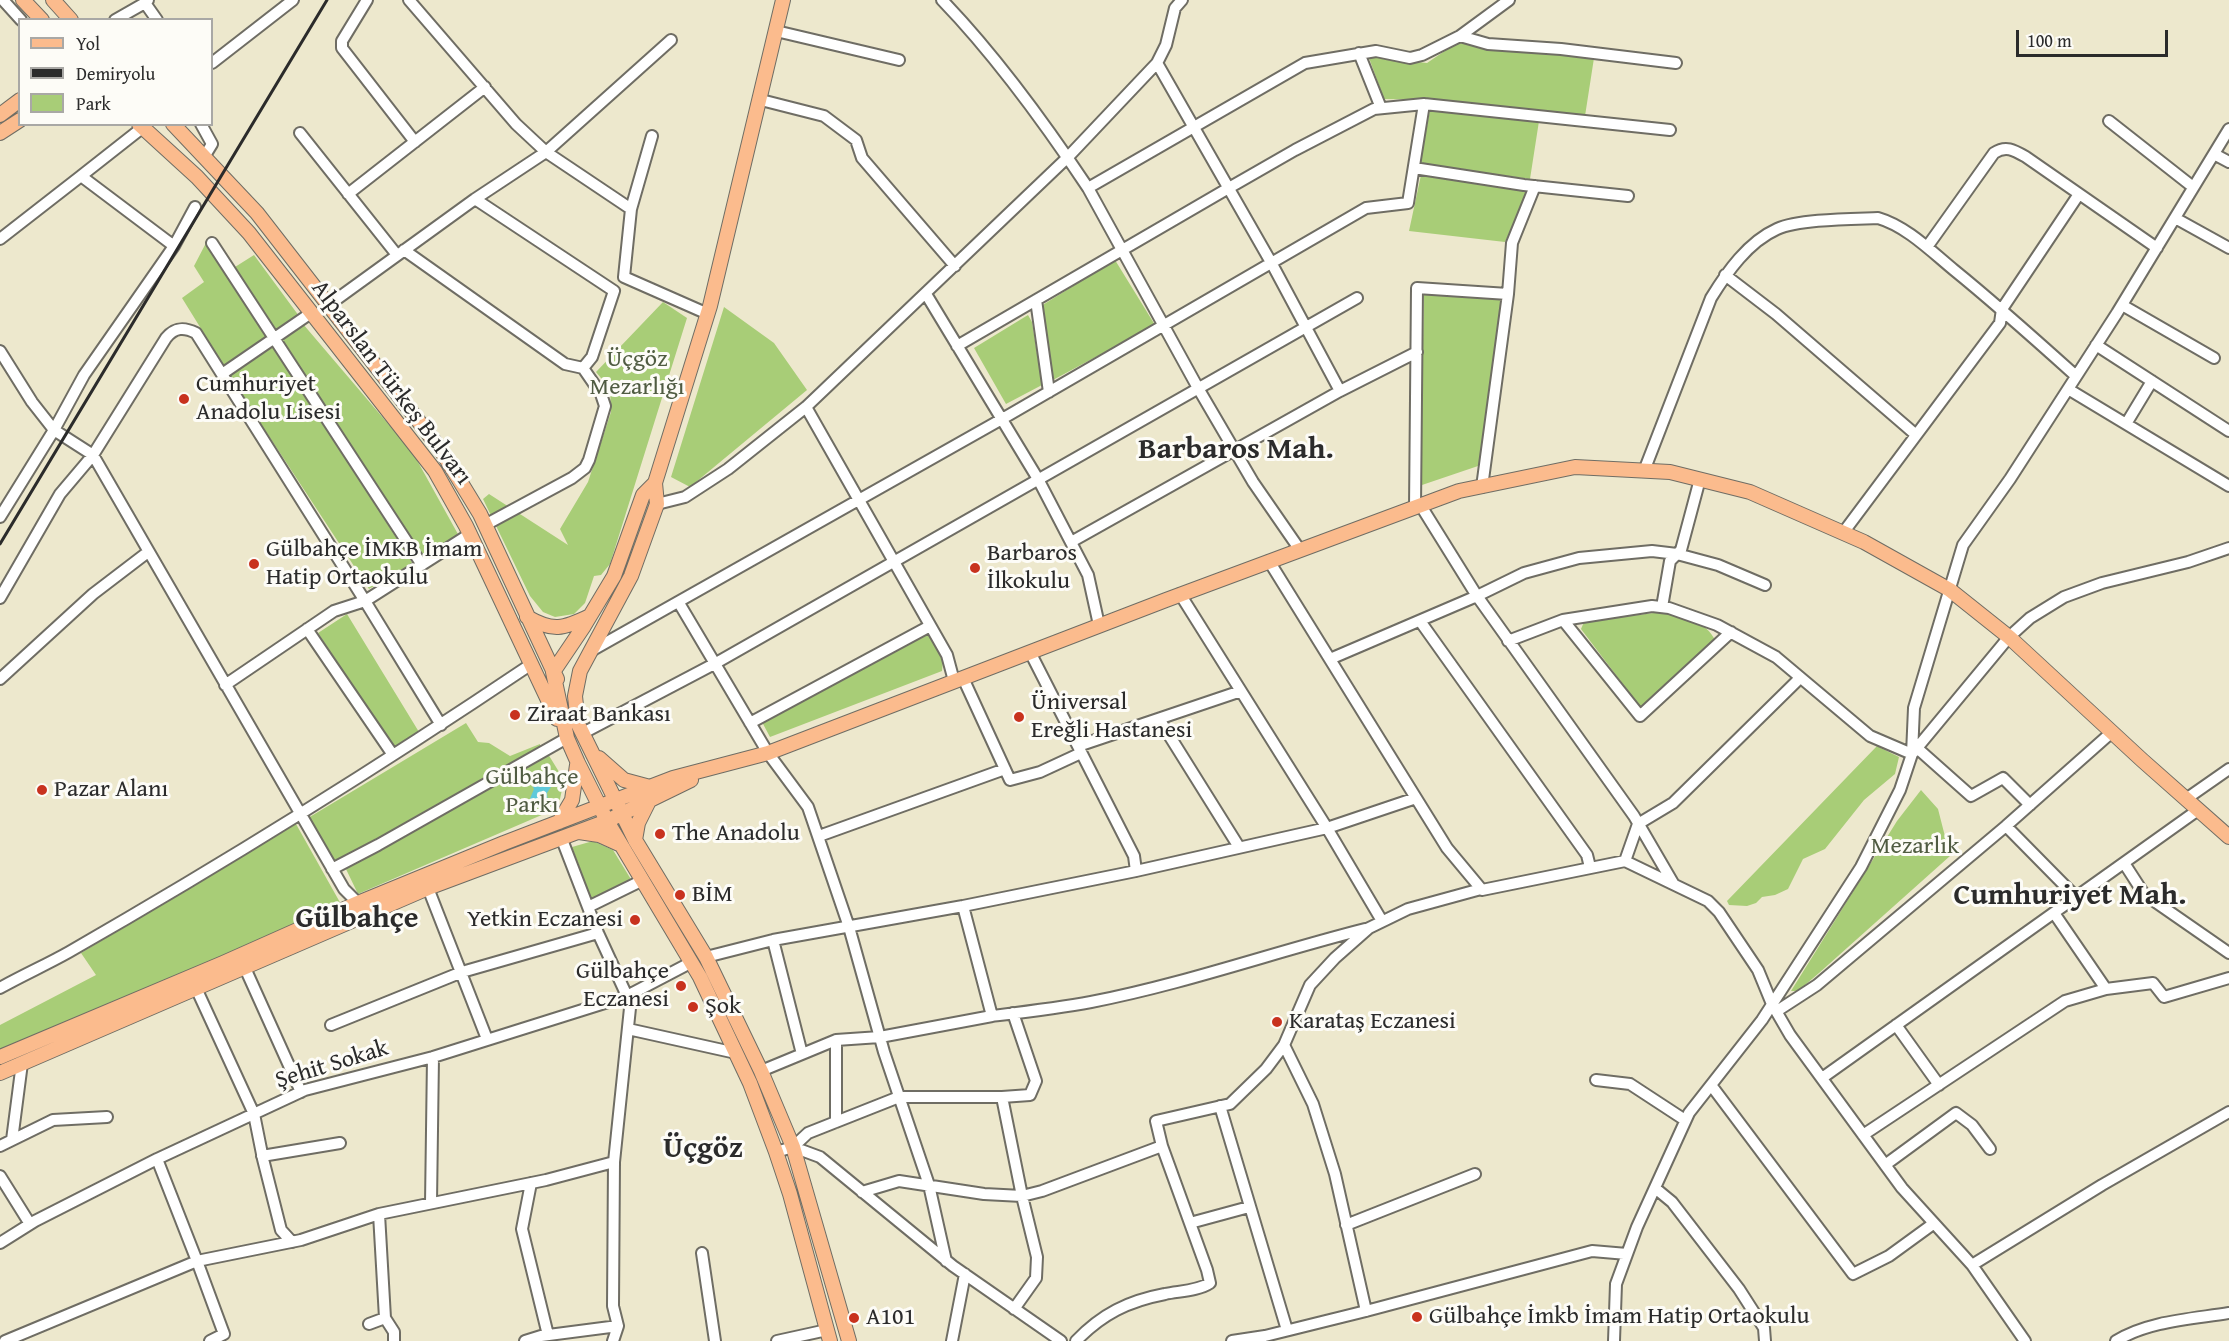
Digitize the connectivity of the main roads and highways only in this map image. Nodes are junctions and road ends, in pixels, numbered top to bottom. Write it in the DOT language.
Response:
graph roads {
  1 [pos="22,0"];
  2 [pos="53,0"];
  3 [pos="783,0"];
  4 [pos="40,18"];
  5 [pos="69,18"];
  6 [pos="18,102"];
  7 [pos="0,115"];
  8 [pos="18,121"];
  9 [pos="141,126"];
  10 [pos="175,126"];
  11 [pos="0,134"];
  12 [pos="655,483"];
  13 [pos="590,616"];
  14 [pos="527,617"];
  15 [pos="554,672"];
  16 [pos="580,728"];
  17 [pos="567,738"];
  18 [pos="591,750"];
  19 [pos="578,763"];
  20 [pos="650,794"];
  21 [pos="615,801"];
  22 [pos="599,807"];
  23 [pos="621,815"];
  24 [pos="607,821"];
  25 [pos="559,822"];
  26 [pos="577,831"];
  27 [pos="2229,837"];
  28 [pos="628,843"];
  29 [pos="0,1057"];
  30 [pos="0,1073"];
  31 [pos="828,1335"];
  32 [pos="849,1341"];
  1 -- 4 [label="main road"];
  2 -- 5 [label="main road"];
  3 -- 12 [label="main road"];
  6 -- 7 [label="main road"];
  8 -- 11 [label="main road"];
  9 -- 17 [label="main road, Alparslan Türkeş Bulvarı"];
  10 -- 14 [label="main road, Alparslan Türkeş Bulvarı"];
  12 -- 13 [label="main road"];
  12 -- 16 [label="main road"];
  13 -- 14 [label="main road"];
  13 -- 15 [label="main road"];
  14 -- 15 [label="main road, Alparslan Türkeş Bulvarı"];
  15 -- 16 [label="main road, Alparslan Türkeş Bulvarı"];
  15 -- 17 [label="main road"];
  16 -- 18 [label="main road, Alparslan Türkeş Bulvarı"];
  17 -- 19 [label="main road"];
  18 -- 20 [label="main road"];
  18 -- 21 [label="main road, Alparslan Türkeş Bulvarı"];
  19 -- 22 [label="main road"];
  19 -- 25 [label="main road"];
  20 -- 21 [label="main road"];
  20 -- 23 [label="main road"];
  20 -- 27 [label="main road"];
  20 -- 28 [label="main road"];
  21 -- 22 [label="main road"];
  21 -- 23 [label="main road, Alparslan Türkeş Bulvarı"];
  22 -- 24 [label="main road"];
  22 -- 25 [label="main road"];
  23 -- 24 [label="main road"];
  23 -- 28 [label="main road, Alparslan Türkeş Bulvarı"];
  24 -- 26 [label="main road"];
  24 -- 28 [label="main road"];
  25 -- 29 [label="main road"];
  26 -- 28 [label="main road"];
  26 -- 30 [label="main road"];
  28 -- 31 [label="main road"];
  28 -- 32 [label="main road"];
}
